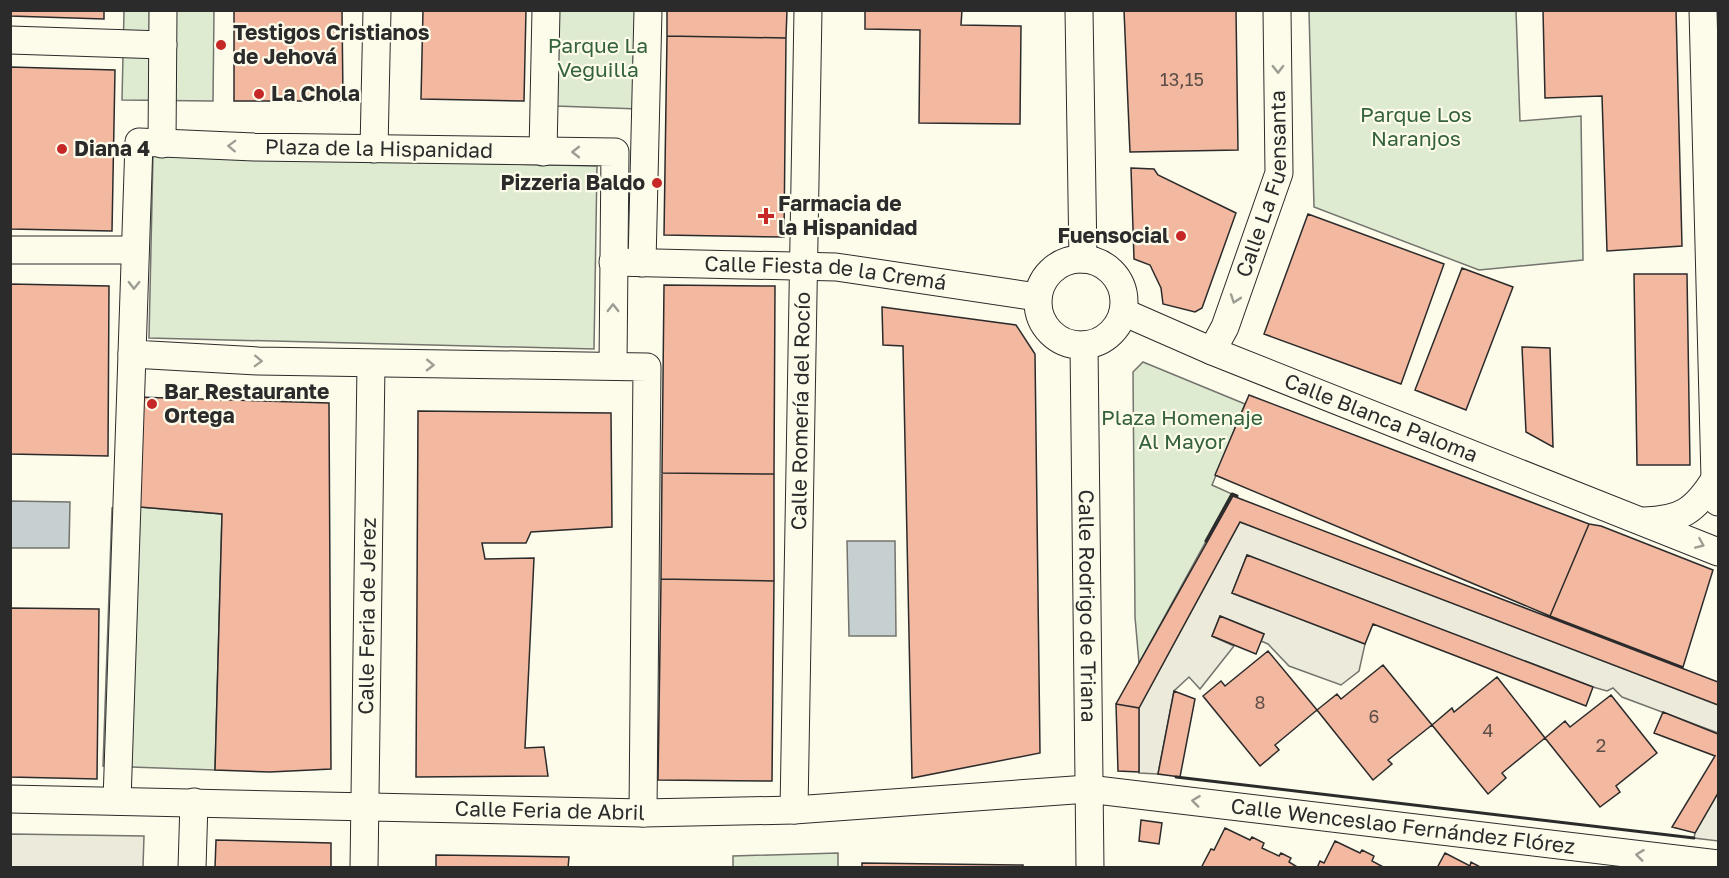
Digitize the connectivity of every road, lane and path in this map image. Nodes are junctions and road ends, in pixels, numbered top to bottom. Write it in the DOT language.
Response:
graph roads {
  1 [pos="163,10"];
  2 [pos="377,10"];
  3 [pos="546,10"];
  4 [pos="648,10"];
  5 [pos="808,10"];
  6 [pos="1079,10"];
  7 [pos="1277,10"];
  8 [pos="1703,10"];
  9 [pos="10,40"];
  10 [pos="163,45"];
  11 [pos="162,144"];
  12 [pos="374,149"];
  13 [pos="543,152"];
  14 [pos="1713,207"];
  15 [pos="10,250"];
  16 [pos="135,250"];
  17 [pos="1083,259"];
  18 [pos="613,262"];
  19 [pos="642,262"];
  20 [pos="803,266"];
  21 [pos="1037,297"];
  22 [pos="1123,312"];
  23 [pos="1084,345"];
  24 [pos="1212,351"];
  25 [pos="132,354"];
  26 [pos="371,364"];
  27 [pos="613,366"];
  28 [pos="1717,489"];
  29 [pos="1642,520"];
  30 [pos="1719,552"];
  31 [pos="1088,789"];
  32 [pos="10,798"];
  33 [pos="117,801"];
  34 [pos="194,802"];
  35 [pos="365,805"];
  36 [pos="794,810"];
  37 [pos="643,813"];
  38 [pos="1715,865"];
  39 [pos="192,867"];
  40 [pos="364,867"];
  41 [pos="1090,867"];
  1 -- 10 [label="street"];
  2 -- 12 [label="street"];
  3 -- 13 [label="street"];
  4 -- 19 [label="street"];
  5 -- 20 [label="street, Calle Romería del Rocío"];
  6 -- 17 [label="street"];
  7 -- 24 [label="street, Calle La Fuensanta, one-way"];
  8 -- 14 [label="street"];
  9 -- 10 [label="street"];
  10 -- 11 [label="street"];
  12 -- 11 [label="street, Plaza de la Hispanidad, one-way"];
  11 -- 16 [label="street, Plaza de la Hispanidad"];
  12 -- 13 [label="street, Plaza de la Hispanidad"];
  18 -- 13 [label="street, Plaza de la Hispanidad, one-way"];
  14 -- 28 [label="street"];
  15 -- 16 [label="street"];
  16 -- 25 [label="street, Plaza de la Hispanidad, one-way"];
  17 -- 21 [label="street"];
  17 -- 22 [label="street"];
  18 -- 19 [label="street, Calle Fiesta de la Cremá"];
  27 -- 18 [label="street, Plaza de la Hispanidad, one-way"];
  19 -- 20 [label="street, Calle Fiesta de la Cremá"];
  20 -- 21 [label="street, Calle Fiesta de la Cremá"];
  20 -- 36 [label="street, Calle Romería del Rocío"];
  21 -- 23 [label="street"];
  22 -- 23 [label="street"];
  22 -- 24 [label="street, Calle Blanca Paloma"];
  23 -- 31 [label="street, Calle Rodrigo de Triana"];
  24 -- 29 [label="street, Calle Blanca Paloma"];
  25 -- 26 [label="street, one-way"];
  25 -- 33 [label="street, Plaza de la Hispanidad"];
  26 -- 27 [label="street, one-way"];
  26 -- 35 [label="street, Calle Feria de Jerez"];
  27 -- 37 [label="street"];
  28 -- 29 [label="street"];
  29 -- 30 [label="street, Calle Blanca Paloma, one-way"];
  31 -- 36 [label="street, Calle Feria de Abril"];
  38 -- 31 [label="street, Calle Wenceslao Fernández Flórez, one-way"];
  31 -- 41 [label="street, Calle Rodrigo de Triana"];
  32 -- 33 [label="street, Calle Feria de Abril"];
  33 -- 34 [label="street, Calle Feria de Abril"];
  34 -- 35 [label="street, Calle Feria de Abril"];
  34 -- 39 [label="street"];
  35 -- 37 [label="street, Calle Feria de Abril"];
  35 -- 40 [label="street, Calle Feria de Jerez"];
  36 -- 37 [label="street, Calle Feria de Abril"];
}
